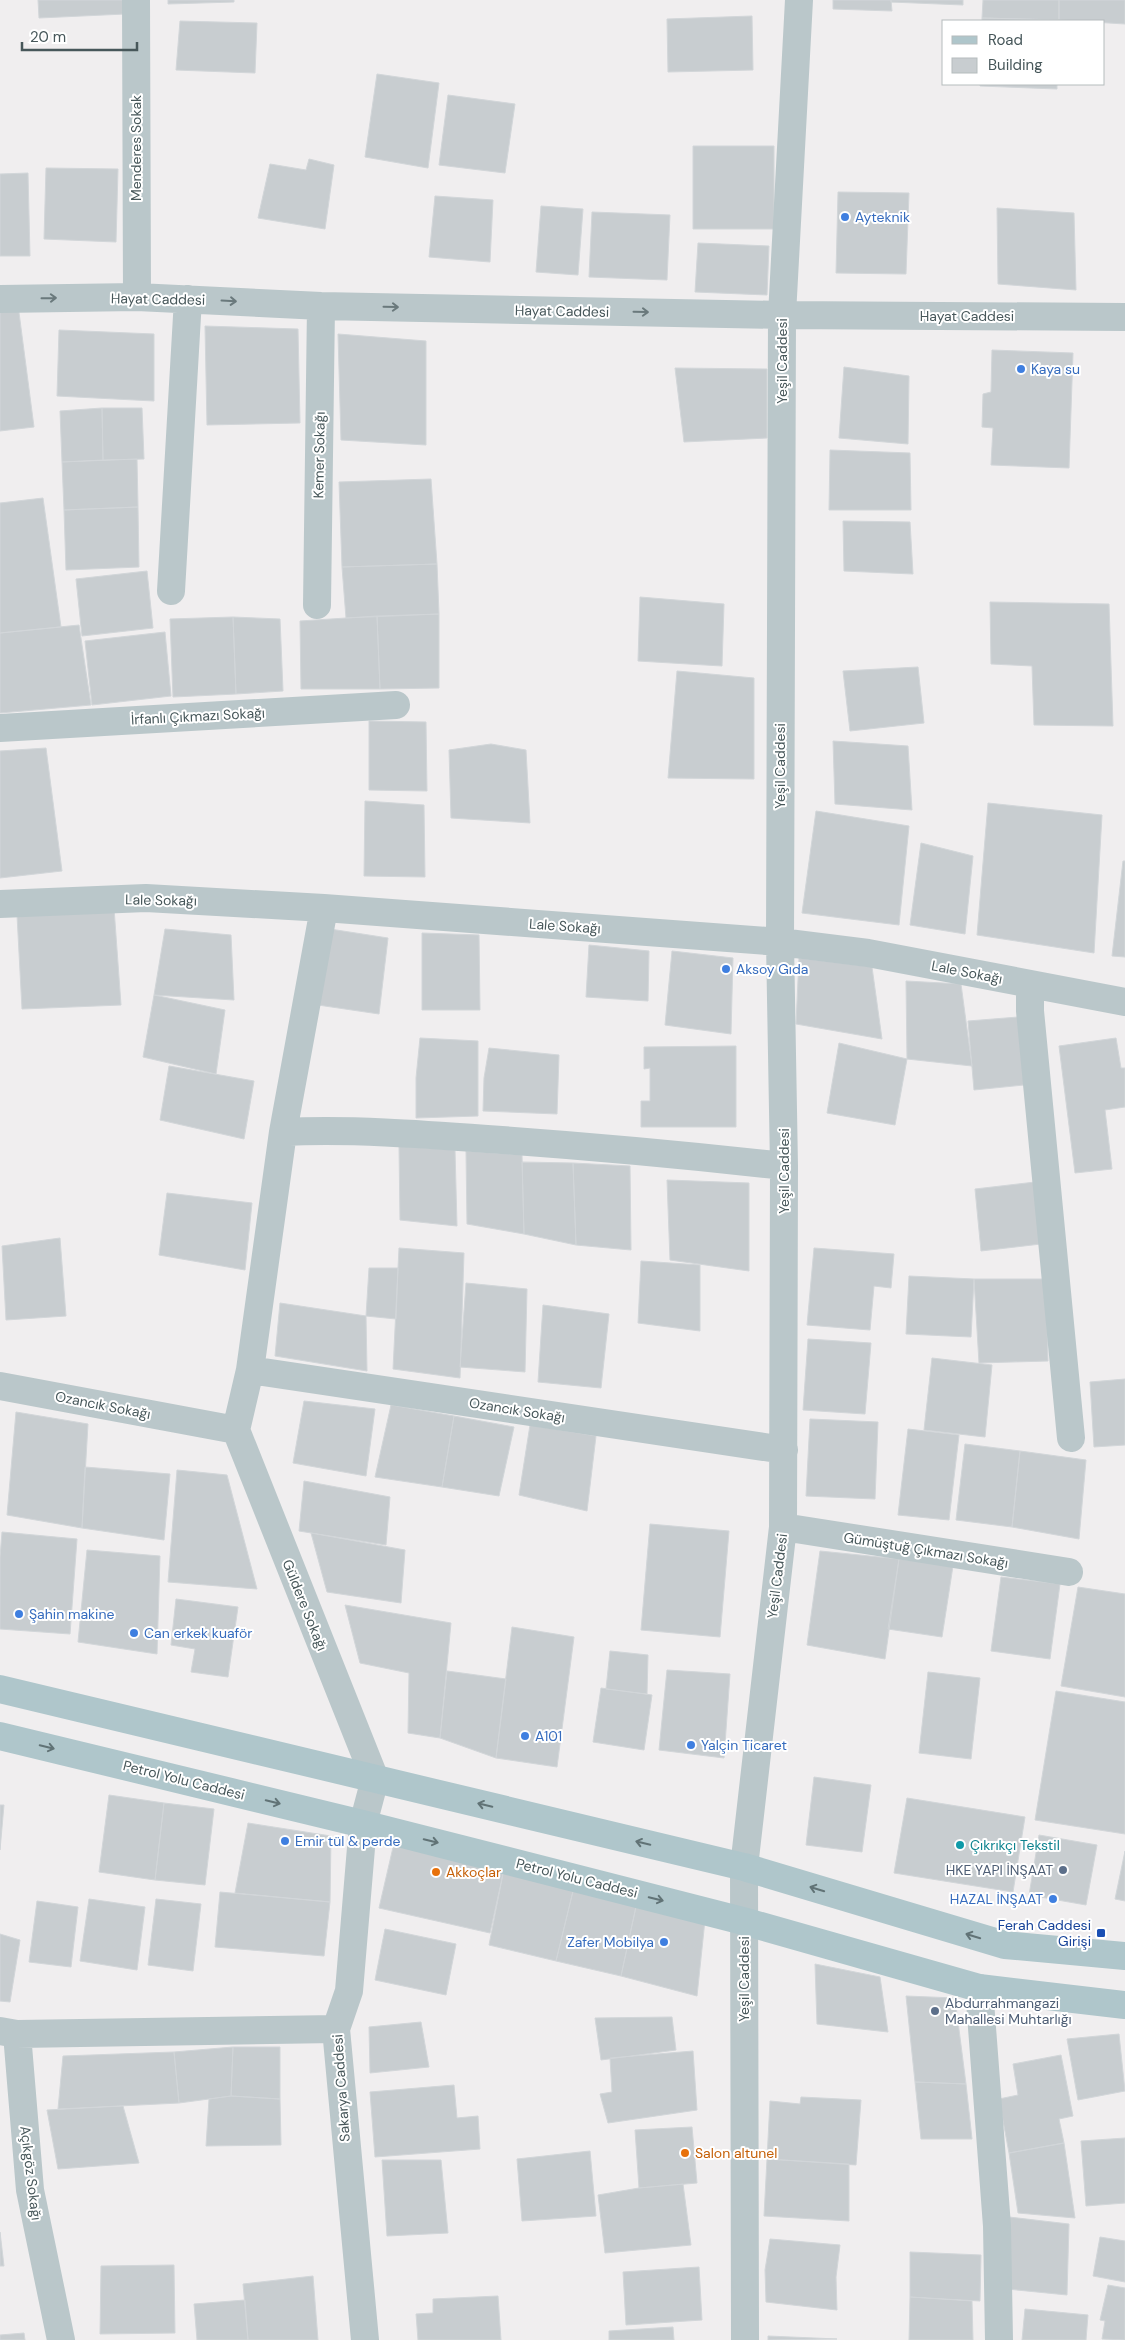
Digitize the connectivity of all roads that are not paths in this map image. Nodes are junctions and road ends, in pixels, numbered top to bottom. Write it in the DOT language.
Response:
graph roads {
  1 [pos="136,0"];
  2 [pos="799,0"];
  3 [pos="137,297"];
  4 [pos="188,298"];
  5 [pos="0,299"];
  6 [pos="320,306"];
  7 [pos="782,315"];
  8 [pos="1125,317"];
  9 [pos="171,591"];
  10 [pos="317,605"];
  11 [pos="396,705"];
  12 [pos="0,728"];
  13 [pos="0,904"];
  14 [pos="324,908"];
  15 [pos="780,942"];
  16 [pos="1030,984"];
  17 [pos="1125,1002"];
  18 [pos="283,1132"];
  19 [pos="784,1166"];
  20 [pos="250,1370"];
  21 [pos="0,1386"];
  22 [pos="236,1430"];
  23 [pos="1071,1438"];
  24 [pos="784,1450"];
  25 [pos="783,1527"];
  26 [pos="1069,1572"];
  27 [pos="0,1689"];
  28 [pos="0,1736"];
  29 [pos="375,1779"];
  30 [pos="363,1824"];
  31 [pos="744,1867"];
  32 [pos="743,1921"];
  33 [pos="1125,1956"];
  34 [pos="980,1988"];
  35 [pos="1125,2005"];
  36 [pos="336,2029"];
  37 [pos="9,2033"];
  38 [pos="61,2340"];
  39 [pos="365,2340"];
  40 [pos="745,2340"];
  41 [pos="999,2340"];
  1 -- 3 [label="street, Menderes Sokak"];
  2 -- 7 [label="street, Yeşil Caddesi"];
  3 -- 4 [label="street, Hayat Caddesi"];
  5 -- 3 [label="street, Hayat Caddesi, one-way"];
  4 -- 6 [label="street, Hayat Caddesi, one-way"];
  4 -- 9 [label="street"];
  6 -- 7 [label="street, Hayat Caddesi, one-way"];
  6 -- 10 [label="street, Kemer Sokağı"];
  7 -- 8 [label="street, Hayat Caddesi"];
  7 -- 15 [label="street, Yeşil Caddesi"];
  11 -- 12 [label="street, İrfanlı Çıkmazı Sokağı"];
  13 -- 14 [label="street, Lale Sokağı"];
  14 -- 15 [label="street, Lale Sokağı"];
  14 -- 18 [label="street"];
  15 -- 16 [label="street, Lale Sokağı"];
  15 -- 19 [label="street, Yeşil Caddesi"];
  16 -- 17 [label="street, Lale Sokağı"];
  16 -- 23 [label="street"];
  18 -- 19 [label="street"];
  18 -- 20 [label="street"];
  19 -- 24 [label="street, Yeşil Caddesi"];
  20 -- 22 [label="street"];
  20 -- 24 [label="street, Ozancık Sokağı"];
  21 -- 22 [label="street, Ozancık Sokağı"];
  22 -- 29 [label="street, Güldere Sokağı"];
  24 -- 25 [label="street, Yeşil Caddesi"];
  25 -- 26 [label="street, Gümüştuğ Çıkmazı Sokağı"];
  25 -- 31 [label="street, Yeşil Caddesi"];
  27 -- 29 [label="main road"];
  28 -- 30 [label="main road, Petrol Yolu Caddesi, one-way"];
  29 -- 30 [label="street, Sakarya Caddesi"];
  31 -- 29 [label="main road, one-way"];
  30 -- 32 [label="main road, Petrol Yolu Caddesi, one-way"];
  30 -- 36 [label="street, Sakarya Caddesi"];
  31 -- 32 [label="street, Yeşil Caddesi"];
  33 -- 31 [label="main road, one-way"];
  32 -- 34 [label="main road, Petrol Yolu Caddesi"];
  32 -- 40 [label="street, Yeşil Caddesi"];
  34 -- 35 [label="main road, Petrol Yolu Caddesi"];
  34 -- 41 [label="street"];
  36 -- 37 [label="street"];
  36 -- 39 [label="street, Sakarya Caddesi"];
  37 -- 38 [label="street, Açıkgöz Sokağı"];
}
